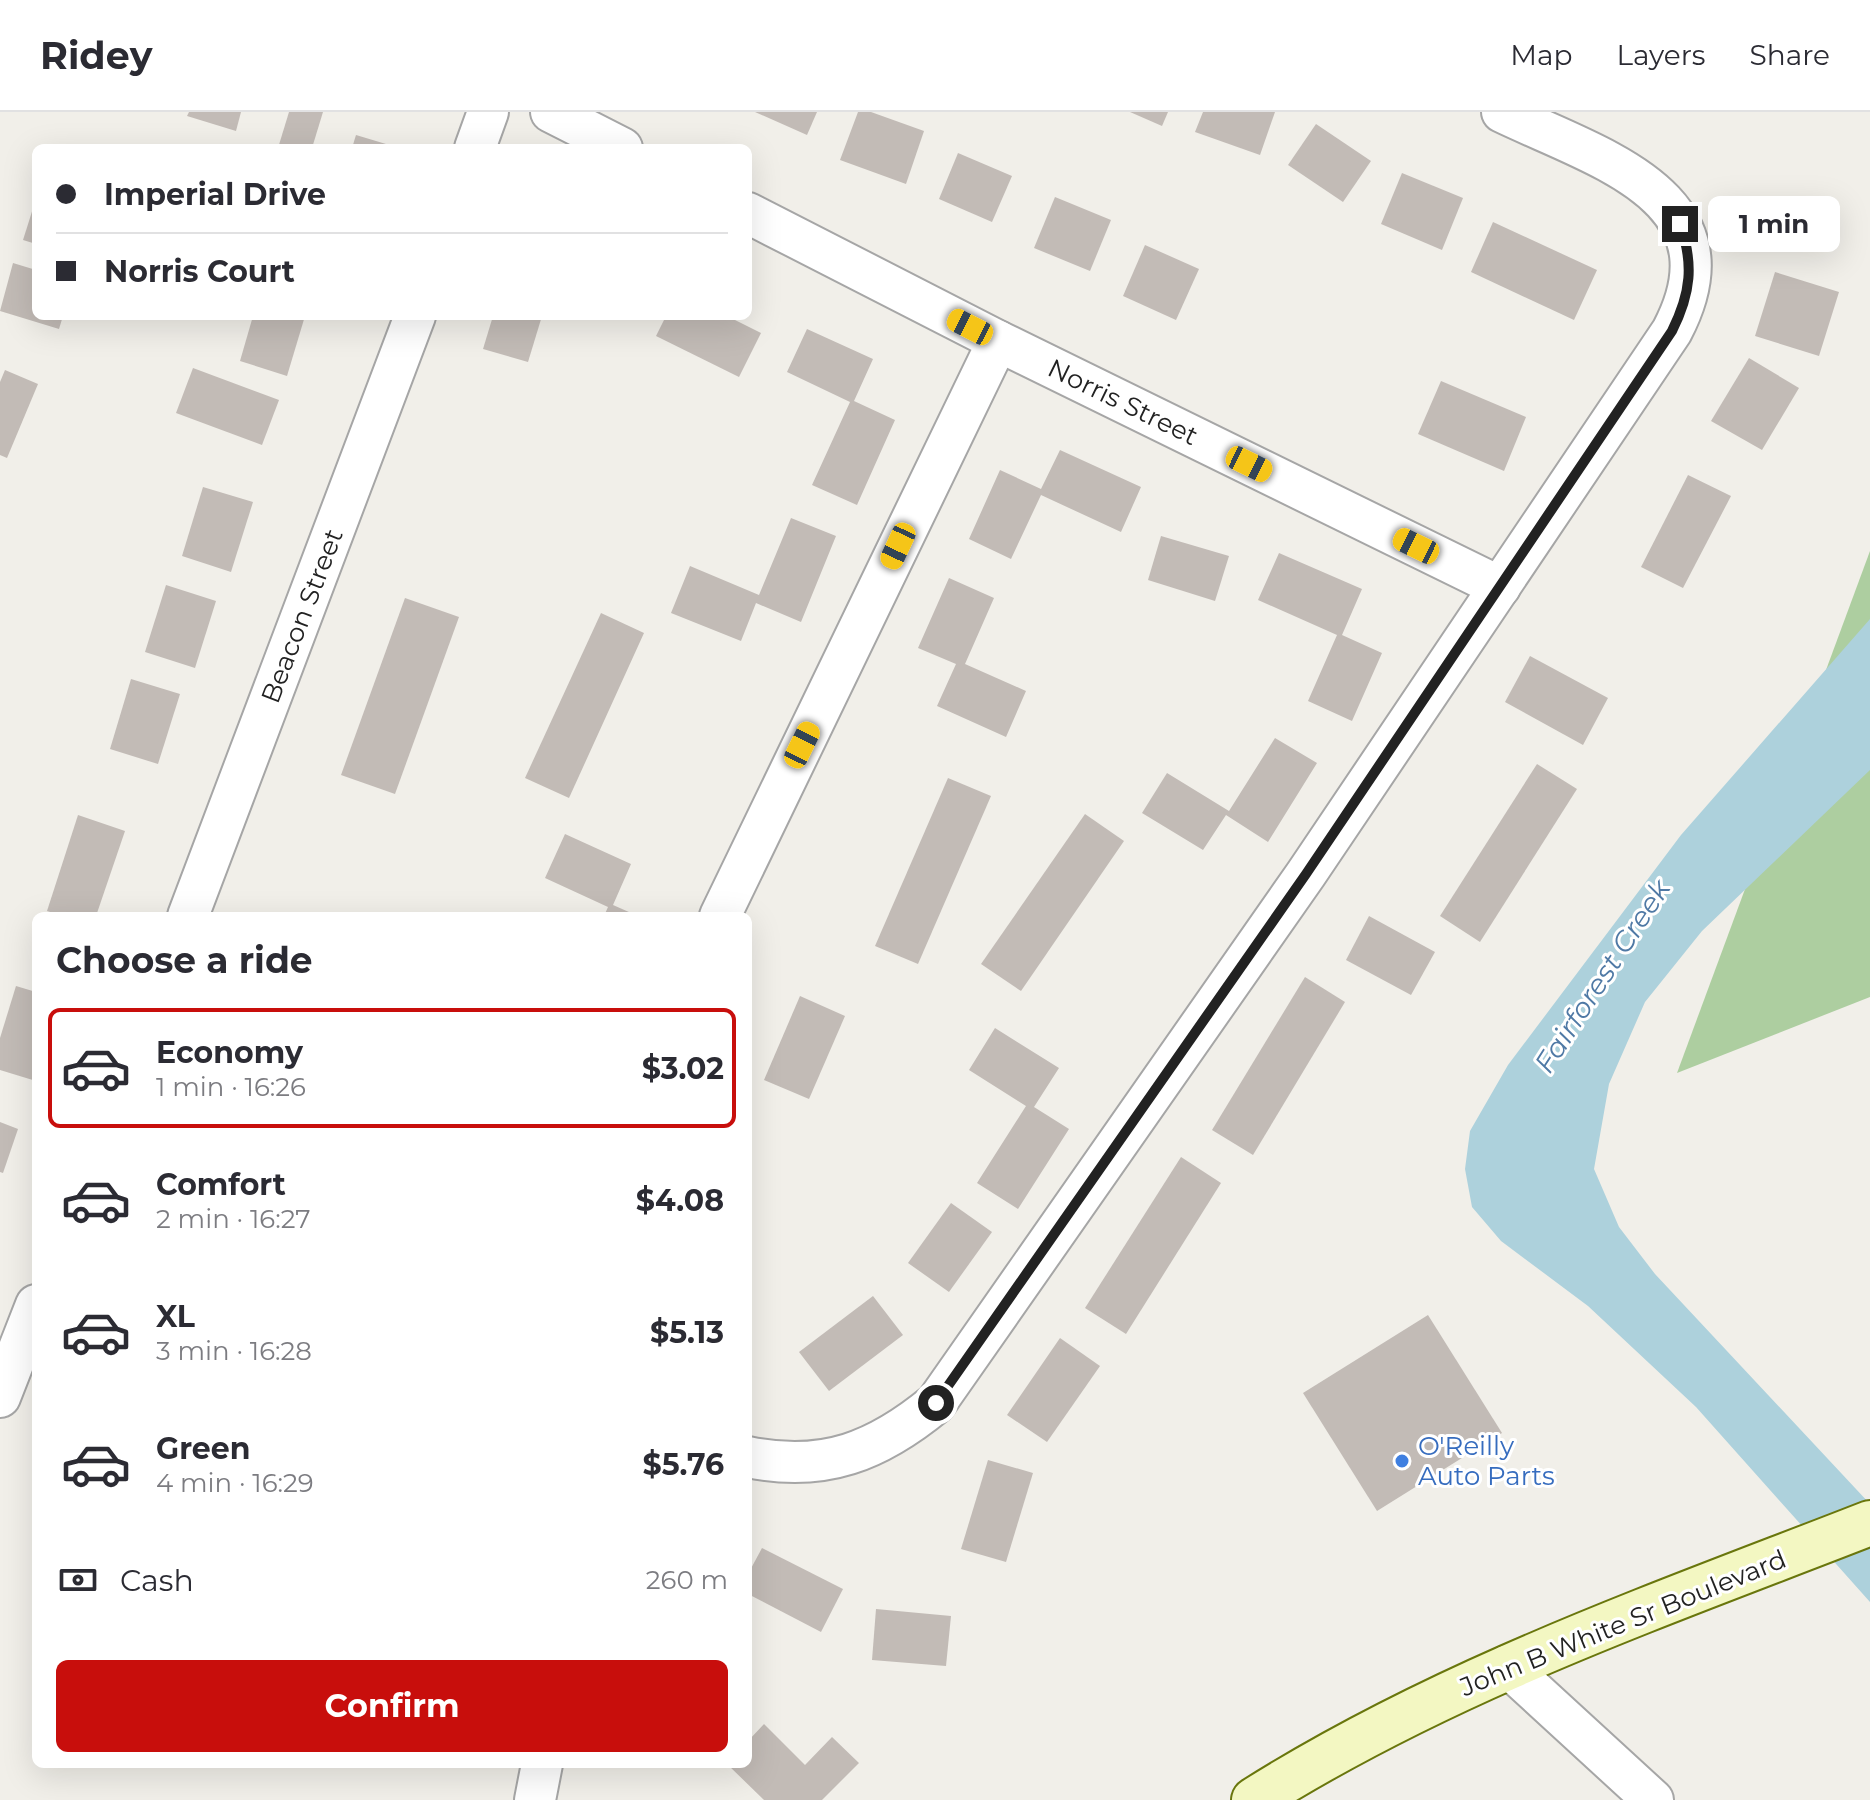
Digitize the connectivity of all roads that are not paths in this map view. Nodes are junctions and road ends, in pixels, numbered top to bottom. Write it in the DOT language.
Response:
graph roads {
  1 [pos="488,112"];
  2 [pos="551,112"];
  3 [pos="1502,112"];
  4 [pos="476,144"];
  5 [pos="614,144"];
  6 [pos="752,215"];
  7 [pos="413,320"];
  8 [pos="998,341"];
  9 [pos="1500,587"];
  10 [pos="190,912"];
  11 [pos="722,912"];
  12 [pos="32,1315"];
  13 [pos="0,1397"];
  14 [pos="752,1458"];
  15 [pos="1870,1523"];
  16 [pos="1507,1666"];
  17 [pos="541,1768"];
  18 [pos="535,1800"];
  19 [pos="1254,1800"];
  20 [pos="1653,1800"];
  1 -- 4 [label="street"];
  2 -- 5 [label="street"];
  3 -- 9 [label="street"];
  6 -- 8 [label="street, Norris Street"];
  7 -- 10 [label="street, Beacon Street"];
  8 -- 9 [label="street, Norris Street"];
  8 -- 11 [label="street"];
  9 -- 14 [label="street"];
  12 -- 13 [label="street"];
  15 -- 16 [label="main road, John B White Sr Boulevard"];
  16 -- 19 [label="main road, John B White Sr Boulevard"];
  16 -- 20 [label="street"];
  17 -- 18 [label="street"];
}
